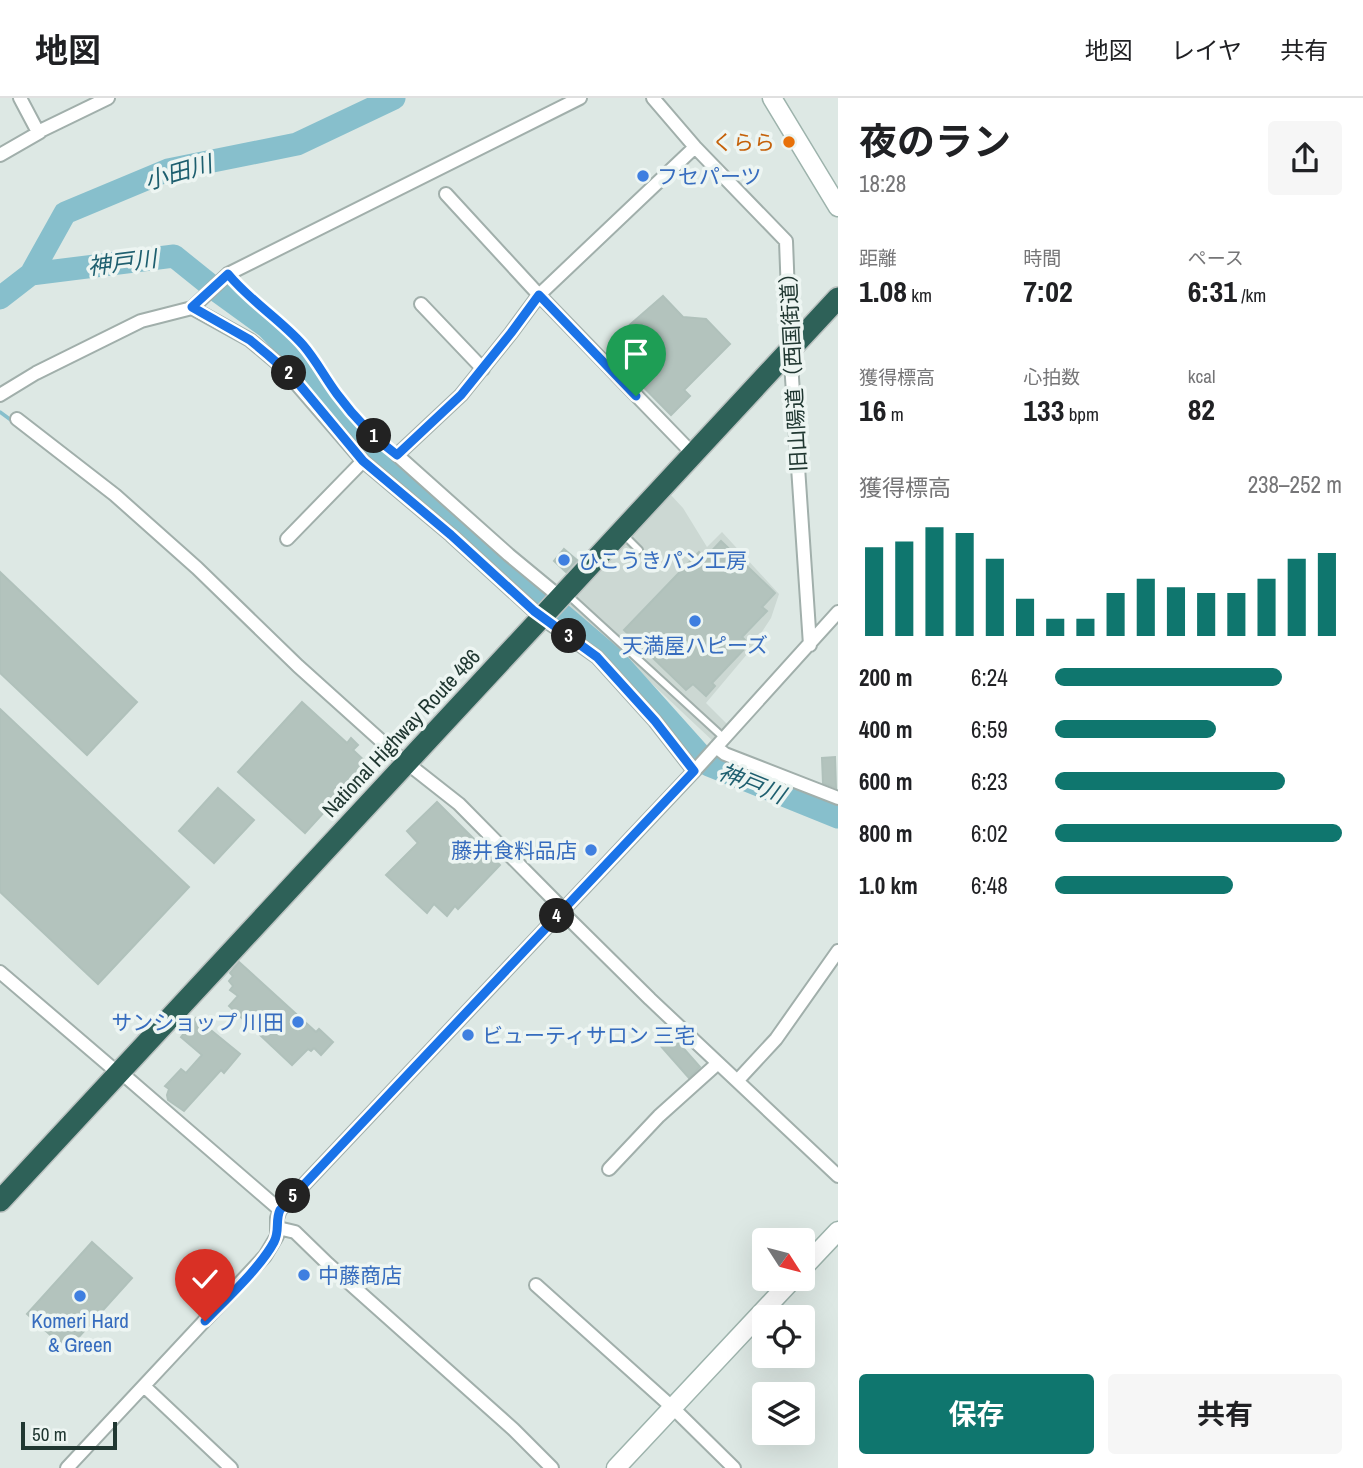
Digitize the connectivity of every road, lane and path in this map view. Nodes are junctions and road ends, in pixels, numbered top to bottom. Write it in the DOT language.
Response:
graph roads {
  1 [pos="19,98"];
  2 [pos="108,98"];
  3 [pos="580,98"];
  4 [pos="653,98"];
  5 [pos="772,98"];
  6 [pos="40,132"];
  7 [pos="695,147"];
  8 [pos="0,155"];
  9 [pos="446,194"];
  10 [pos="838,207"];
  11 [pos="226,276"];
  12 [pos="539,295"];
  13 [pos="838,298"];
  14 [pos="196,304"];
  15 [pos="421,304"];
  16 [pos="790,348"];
  17 [pos="483,369"];
  18 [pos="0,395"];
  19 [pos="17,419"];
  20 [pos="693,454"];
  21 [pos="397,455"];
  22 [pos="363,461"];
  23 [pos="621,532"];
  24 [pos="288,539"];
  25 [pos="639,550"];
  26 [pos="555,604"];
  27 [pos="838,612"];
  28 [pos="810,645"];
  29 [pos="717,746"];
  30 [pos="409,762"];
  31 [pos="696,769"];
  32 [pos="838,798"];
  33 [pos="562,911"];
  34 [pos="838,951"];
  35 [pos="0,972"];
  36 [pos="718,1063"];
  37 [pos="118,1072"];
  38 [pos="738,1080"];
  39 [pos="609,1169"];
  40 [pos="838,1175"];
  41 [pos="0,1201"];
  42 [pos="280,1210"];
  43 [pos="278,1228"];
  44 [pos="838,1231"];
  45 [pos="816,1254"];
  46 [pos="536,1285"];
  47 [pos="781,1292"];
  48 [pos="145,1387"];
  49 [pos="673,1408"];
  50 [pos="67,1468"];
  51 [pos="231,1468"];
  52 [pos="552,1468"];
  53 [pos="616,1468"];
  54 [pos="734,1468"];
  1 -- 6 [label="street"];
  2 -- 6 [label="street"];
  3 -- 11 [label="street"];
  4 -- 7 [label="street, 旧山陽道（西国街道）"];
  5 -- 10 [label="main road"];
  6 -- 8 [label="street"];
  7 -- 12 [label="street"];
  7 -- 16 [label="street, 旧山陽道（西国街道）"];
  9 -- 12 [label="street"];
  11 -- 14 [label="street"];
  11 -- 21 [label="path"];
  12 -- 17 [label="street"];
  12 -- 20 [label="street"];
  13 -- 16 [label="highway, National Highway Route 486"];
  14 -- 18 [label="street"];
  14 -- 22 [label="street"];
  15 -- 17 [label="street"];
  16 -- 20 [label="highway, National Highway Route 486"];
  16 -- 28 [label="street, 旧山陽道（西国街道）"];
  17 -- 21 [label="street"];
  19 -- 30 [label="street"];
  20 -- 23 [label="highway, National Highway Route 486"];
  21 -- 26 [label="street"];
  22 -- 24 [label="street"];
  22 -- 26 [label="street"];
  23 -- 25 [label="lane"];
  23 -- 26 [label="highway, National Highway Route 486"];
  26 -- 29 [label="lane"];
  26 -- 30 [label="highway, National Highway Route 486"];
  26 -- 31 [label="street"];
  27 -- 28 [label="street"];
  28 -- 29 [label="street"];
  29 -- 31 [label="street"];
  29 -- 32 [label="street"];
  30 -- 33 [label="street"];
  30 -- 37 [label="highway, National Highway Route 486"];
  31 -- 33 [label="street"];
  33 -- 36 [label="street"];
  33 -- 42 [label="street"];
  34 -- 38 [label="street"];
  35 -- 37 [label="street"];
  36 -- 38 [label="street"];
  36 -- 39 [label="street"];
  37 -- 41 [label="highway, National Highway Route 486"];
  37 -- 42 [label="street"];
  38 -- 40 [label="street"];
  42 -- 43 [label="street"];
  43 -- 48 [label="street"];
  43 -- 52 [label="street"];
  44 -- 45 [label="main road"];
  46 -- 49 [label="street"];
  47 -- 49 [label="main road"];
  48 -- 50 [label="street"];
  48 -- 51 [label="street"];
  49 -- 53 [label="main road"];
  49 -- 54 [label="street"];
}
